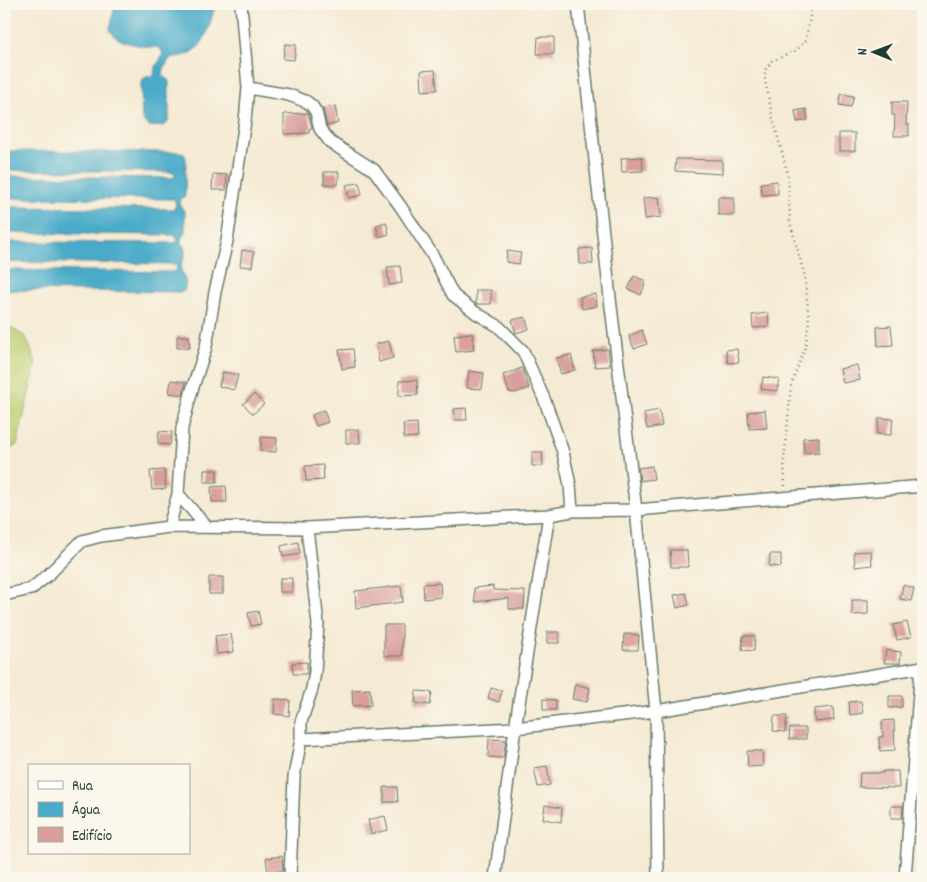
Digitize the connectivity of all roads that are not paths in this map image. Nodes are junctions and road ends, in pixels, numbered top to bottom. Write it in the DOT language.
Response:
graph roads {
  1 [pos="240,4"];
  2 [pos="578,4"];
  3 [pos="248,88"];
  4 [pos="923,486"];
  5 [pos="178,494"];
  6 [pos="636,510"];
  7 [pos="572,511"];
  8 [pos="549,515"];
  9 [pos="169,527"];
  10 [pos="206,527"];
  11 [pos="307,528"];
  12 [pos="4,595"];
  13 [pos="922,667"];
  14 [pos="656,711"];
  15 [pos="515,728"];
  16 [pos="301,739"];
  17 [pos="290,878"];
  18 [pos="495,878"];
  19 [pos="658,878"];
  20 [pos="906,878"];
  1 -- 3 [label="street"];
  2 -- 6 [label="street"];
  3 -- 5 [label="street"];
  3 -- 7 [label="street"];
  4 -- 6 [label="street"];
  5 -- 9 [label="street"];
  5 -- 10 [label="street"];
  6 -- 7 [label="street"];
  6 -- 14 [label="street"];
  7 -- 8 [label="street"];
  8 -- 11 [label="street"];
  8 -- 15 [label="street"];
  9 -- 10 [label="street"];
  9 -- 12 [label="street"];
  10 -- 11 [label="street"];
  11 -- 16 [label="street"];
  13 -- 14 [label="street"];
  13 -- 20 [label="street"];
  14 -- 15 [label="street"];
  14 -- 19 [label="street"];
  15 -- 16 [label="street"];
  15 -- 18 [label="street"];
  16 -- 17 [label="street"];
}
